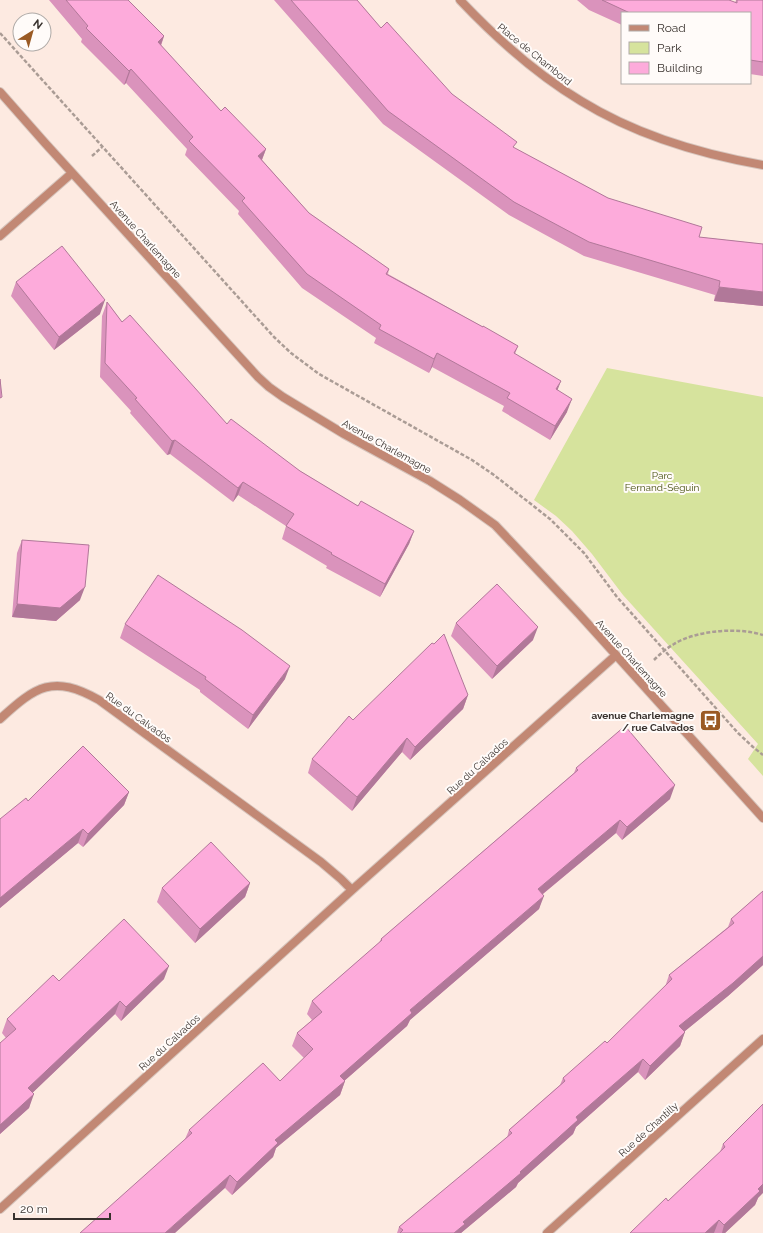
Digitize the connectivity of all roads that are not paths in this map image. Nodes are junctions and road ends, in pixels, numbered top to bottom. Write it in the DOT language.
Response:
graph roads {
  1 [pos="460,0"];
  2 [pos="0,92"];
  3 [pos="763,165"];
  4 [pos="72,173"];
  5 [pos="0,236"];
  6 [pos="615,656"];
  7 [pos="0,719"];
  8 [pos="763,818"];
  9 [pos="352,890"];
  10 [pos="763,1039"];
  11 [pos="0,1209"];
  12 [pos="547,1233"];
  1 -- 3 [label="street, Place de Chambord"];
  2 -- 4 [label="street, Avenue Charlemagne"];
  4 -- 5 [label="street"];
  4 -- 6 [label="street, Avenue Charlemagne"];
  6 -- 8 [label="street, Avenue Charlemagne"];
  6 -- 9 [label="street, Rue du Calvados"];
  7 -- 9 [label="street, Rue du Calvados"];
  9 -- 11 [label="street, Rue du Calvados"];
  10 -- 12 [label="street, Rue de Chantilly"];
}
